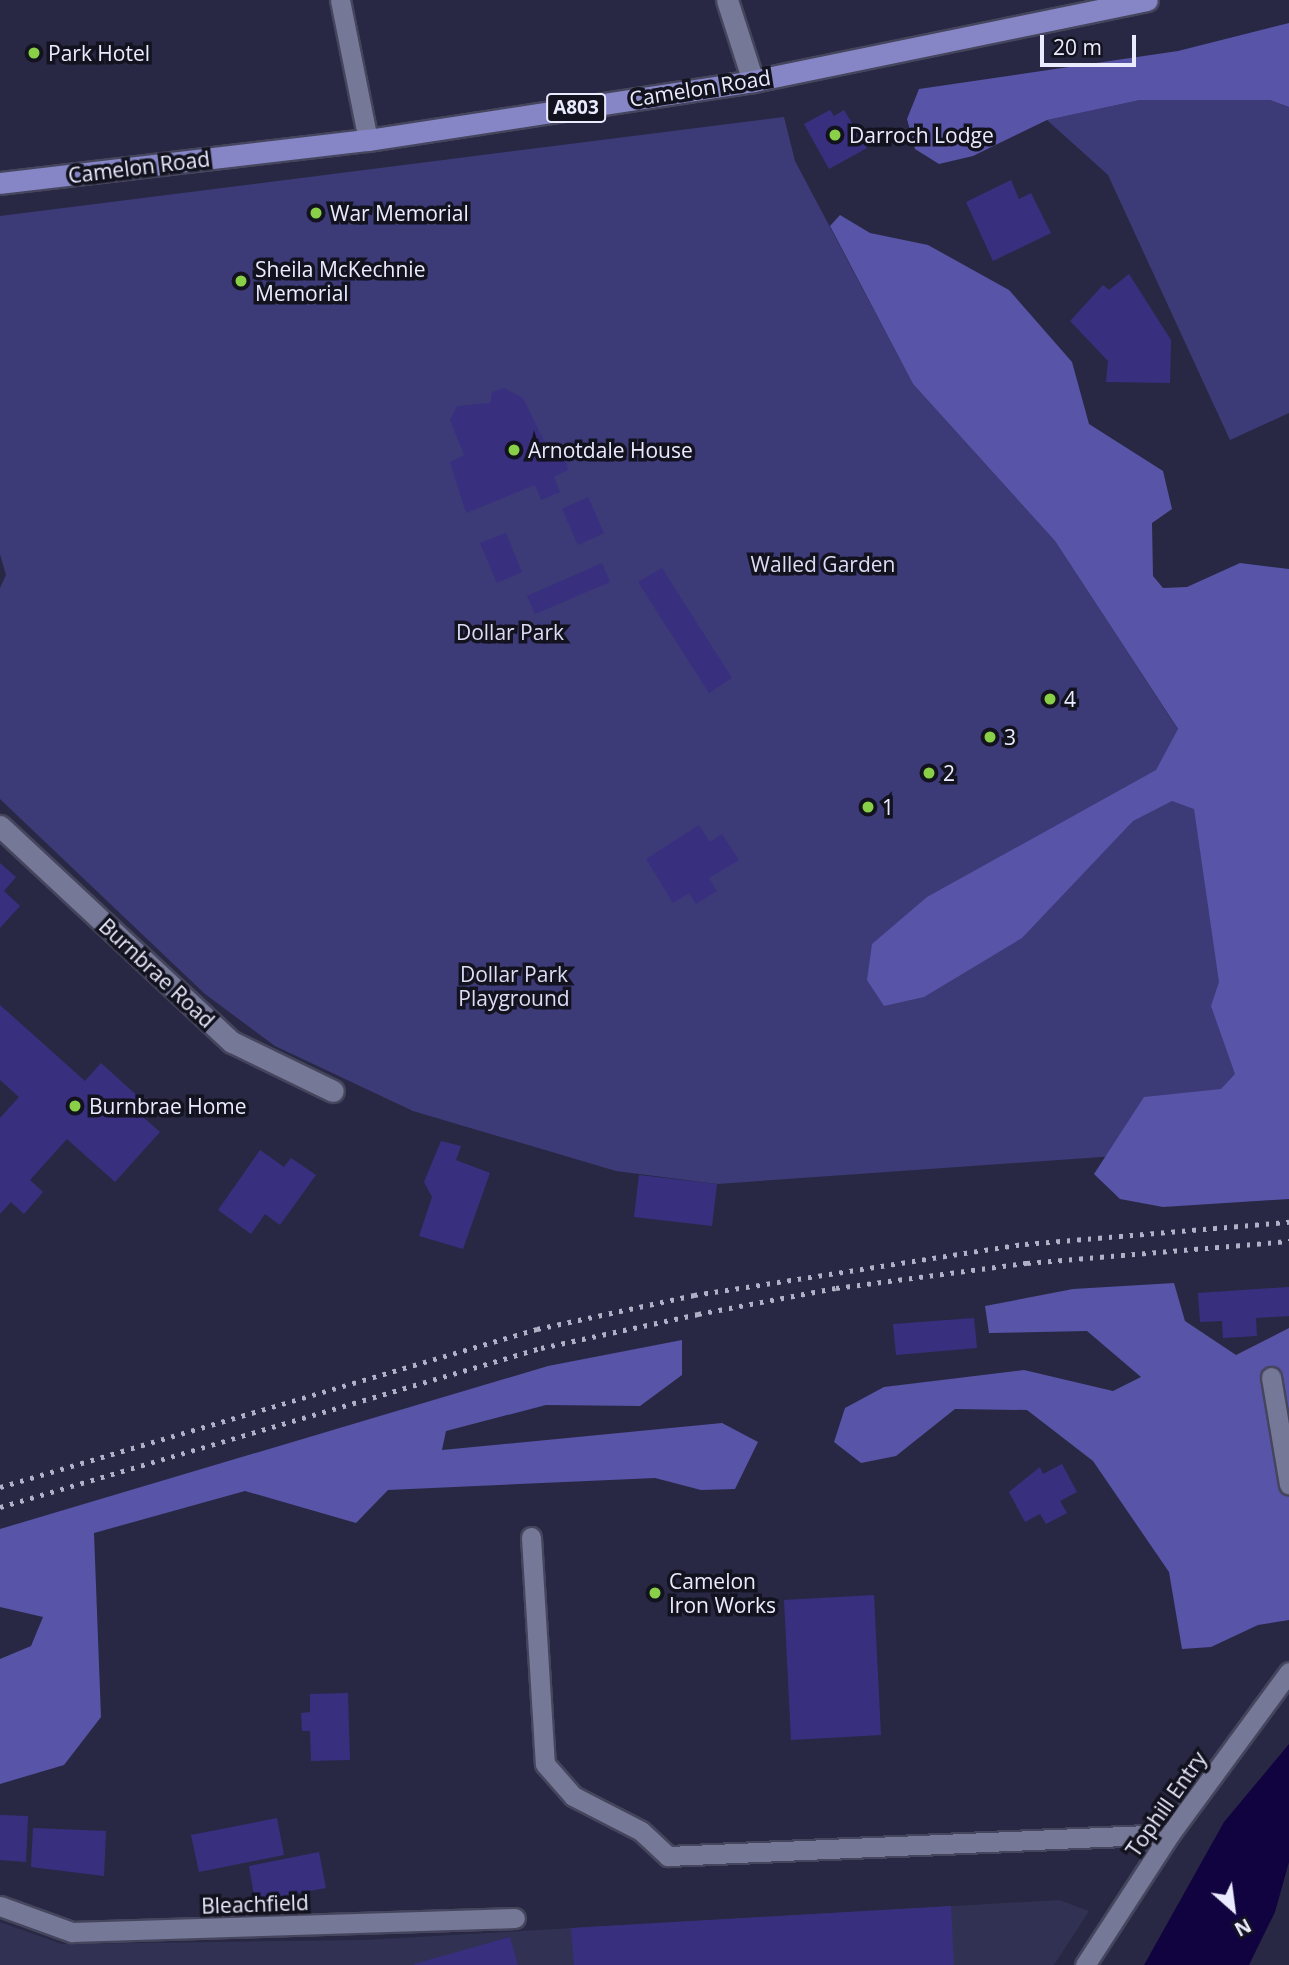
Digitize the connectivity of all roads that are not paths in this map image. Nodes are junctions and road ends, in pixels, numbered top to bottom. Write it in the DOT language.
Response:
graph roads {
  1 [pos="340,0"];
  2 [pos="727,0"];
  3 [pos="1147,0"];
  4 [pos="753,81"];
  5 [pos="368,140"];
  6 [pos="0,184"];
  7 [pos="0,827"];
  8 [pos="333,1091"];
  9 [pos="1271,1377"];
  10 [pos="1289,1485"];
  11 [pos="531,1537"];
  12 [pos="1289,1672"];
  13 [pos="1170,1834"];
  14 [pos="0,1906"];
  15 [pos="515,1918"];
  16 [pos="1085,1965"];
  1 -- 5 [label="lane"];
  2 -- 4 [label="street"];
  3 -- 4 [label="main road, Camelon Road / A803"];
  4 -- 5 [label="main road, Camelon Road / A803"];
  5 -- 6 [label="main road, Camelon Road / A803"];
  7 -- 8 [label="street, Burnbrae Road"];
  9 -- 10 [label="lane"];
  11 -- 13 [label="lane"];
  12 -- 13 [label="lane, Tophill Entry"];
  13 -- 16 [label="lane, Tophill Entry"];
  14 -- 15 [label="lane, Bleachfield"];
}
